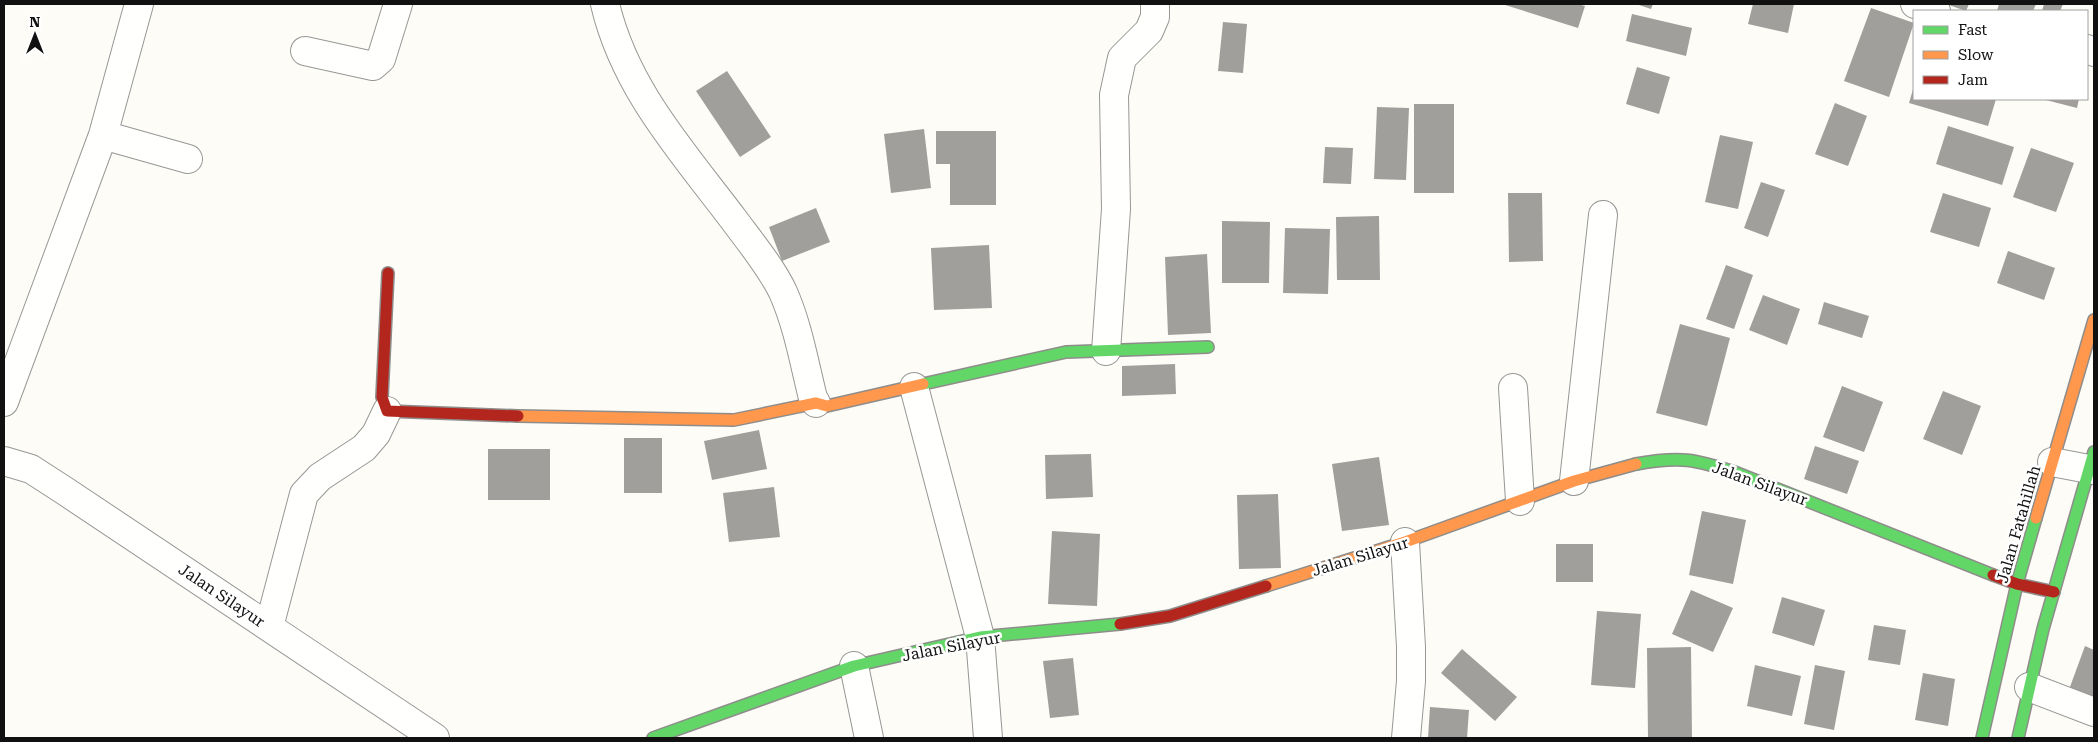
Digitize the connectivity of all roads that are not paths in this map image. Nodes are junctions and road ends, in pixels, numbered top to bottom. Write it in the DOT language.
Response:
graph roads {
  1 [pos="139,4"];
  2 [pos="398,4"];
  3 [pos="605,4"];
  4 [pos="1155,4"];
  5 [pos="1915,4"];
  6 [pos="1933,10"];
  7 [pos="305,51"];
  8 [pos="103,136"];
  9 [pos="188,159"];
  10 [pos="1603,215"];
  11 [pos="388,273"];
  12 [pos="2094,320"];
  13 [pos="1208,347"];
  14 [pos="1106,351"];
  15 [pos="914,387"];
  16 [pos="1513,388"];
  17 [pos="4,402"];
  18 [pos="816,403"];
  19 [pos="387,411"];
  20 [pos="4,461"];
  21 [pos="2052,462"];
  22 [pos="2093,464"];
  23 [pos="1574,481"];
  24 [pos="1520,501"];
  25 [pos="1405,542"];
  26 [pos="2017,584"];
  27 [pos="2054,592"];
  28 [pos="269,627"];
  29 [pos="980,637"];
  30 [pos="854,666"];
  31 [pos="2029,687"];
  32 [pos="2094,712"];
  33 [pos="679,733"];
  34 [pos="435,738"];
  35 [pos="653,738"];
  36 [pos="869,738"];
  37 [pos="988,738"];
  38 [pos="1406,738"];
  39 [pos="1982,738"];
  40 [pos="2018,738"];
  1 -- 8 [label="street"];
  2 -- 7 [label="street"];
  3 -- 18 [label="street"];
  4 -- 14 [label="street"];
  5 -- 6 [label="street"];
  8 -- 9 [label="street"];
  8 -- 17 [label="street"];
  10 -- 23 [label="street"];
  11 -- 19 [label="street"];
  12 -- 21 [label="street, Jalan Fatahillah"];
  13 -- 14 [label="street"];
  14 -- 15 [label="street"];
  15 -- 18 [label="street"];
  15 -- 29 [label="street"];
  16 -- 24 [label="street"];
  18 -- 19 [label="street"];
  19 -- 28 [label="street"];
  20 -- 28 [label="street, Jalan Silayur"];
  21 -- 22 [label="street"];
  21 -- 26 [label="street, Jalan Fatahillah"];
  22 -- 27 [label="street"];
  23 -- 24 [label="street, Jalan Silayur"];
  23 -- 26 [label="street, Jalan Silayur"];
  24 -- 25 [label="street, Jalan Silayur"];
  25 -- 29 [label="street, Jalan Silayur"];
  25 -- 38 [label="street"];
  26 -- 27 [label="street, Jalan Silayur"];
  26 -- 39 [label="street, Jalan Fatahillah"];
  27 -- 31 [label="street"];
  28 -- 34 [label="street, Jalan Silayur"];
  29 -- 30 [label="street, Jalan Silayur"];
  29 -- 37 [label="street"];
  30 -- 33 [label="street, Jalan Silayur"];
  30 -- 36 [label="street"];
  31 -- 32 [label="street"];
  31 -- 40 [label="street"];
  33 -- 35 [label="street, Jalan Silayur"];
}
